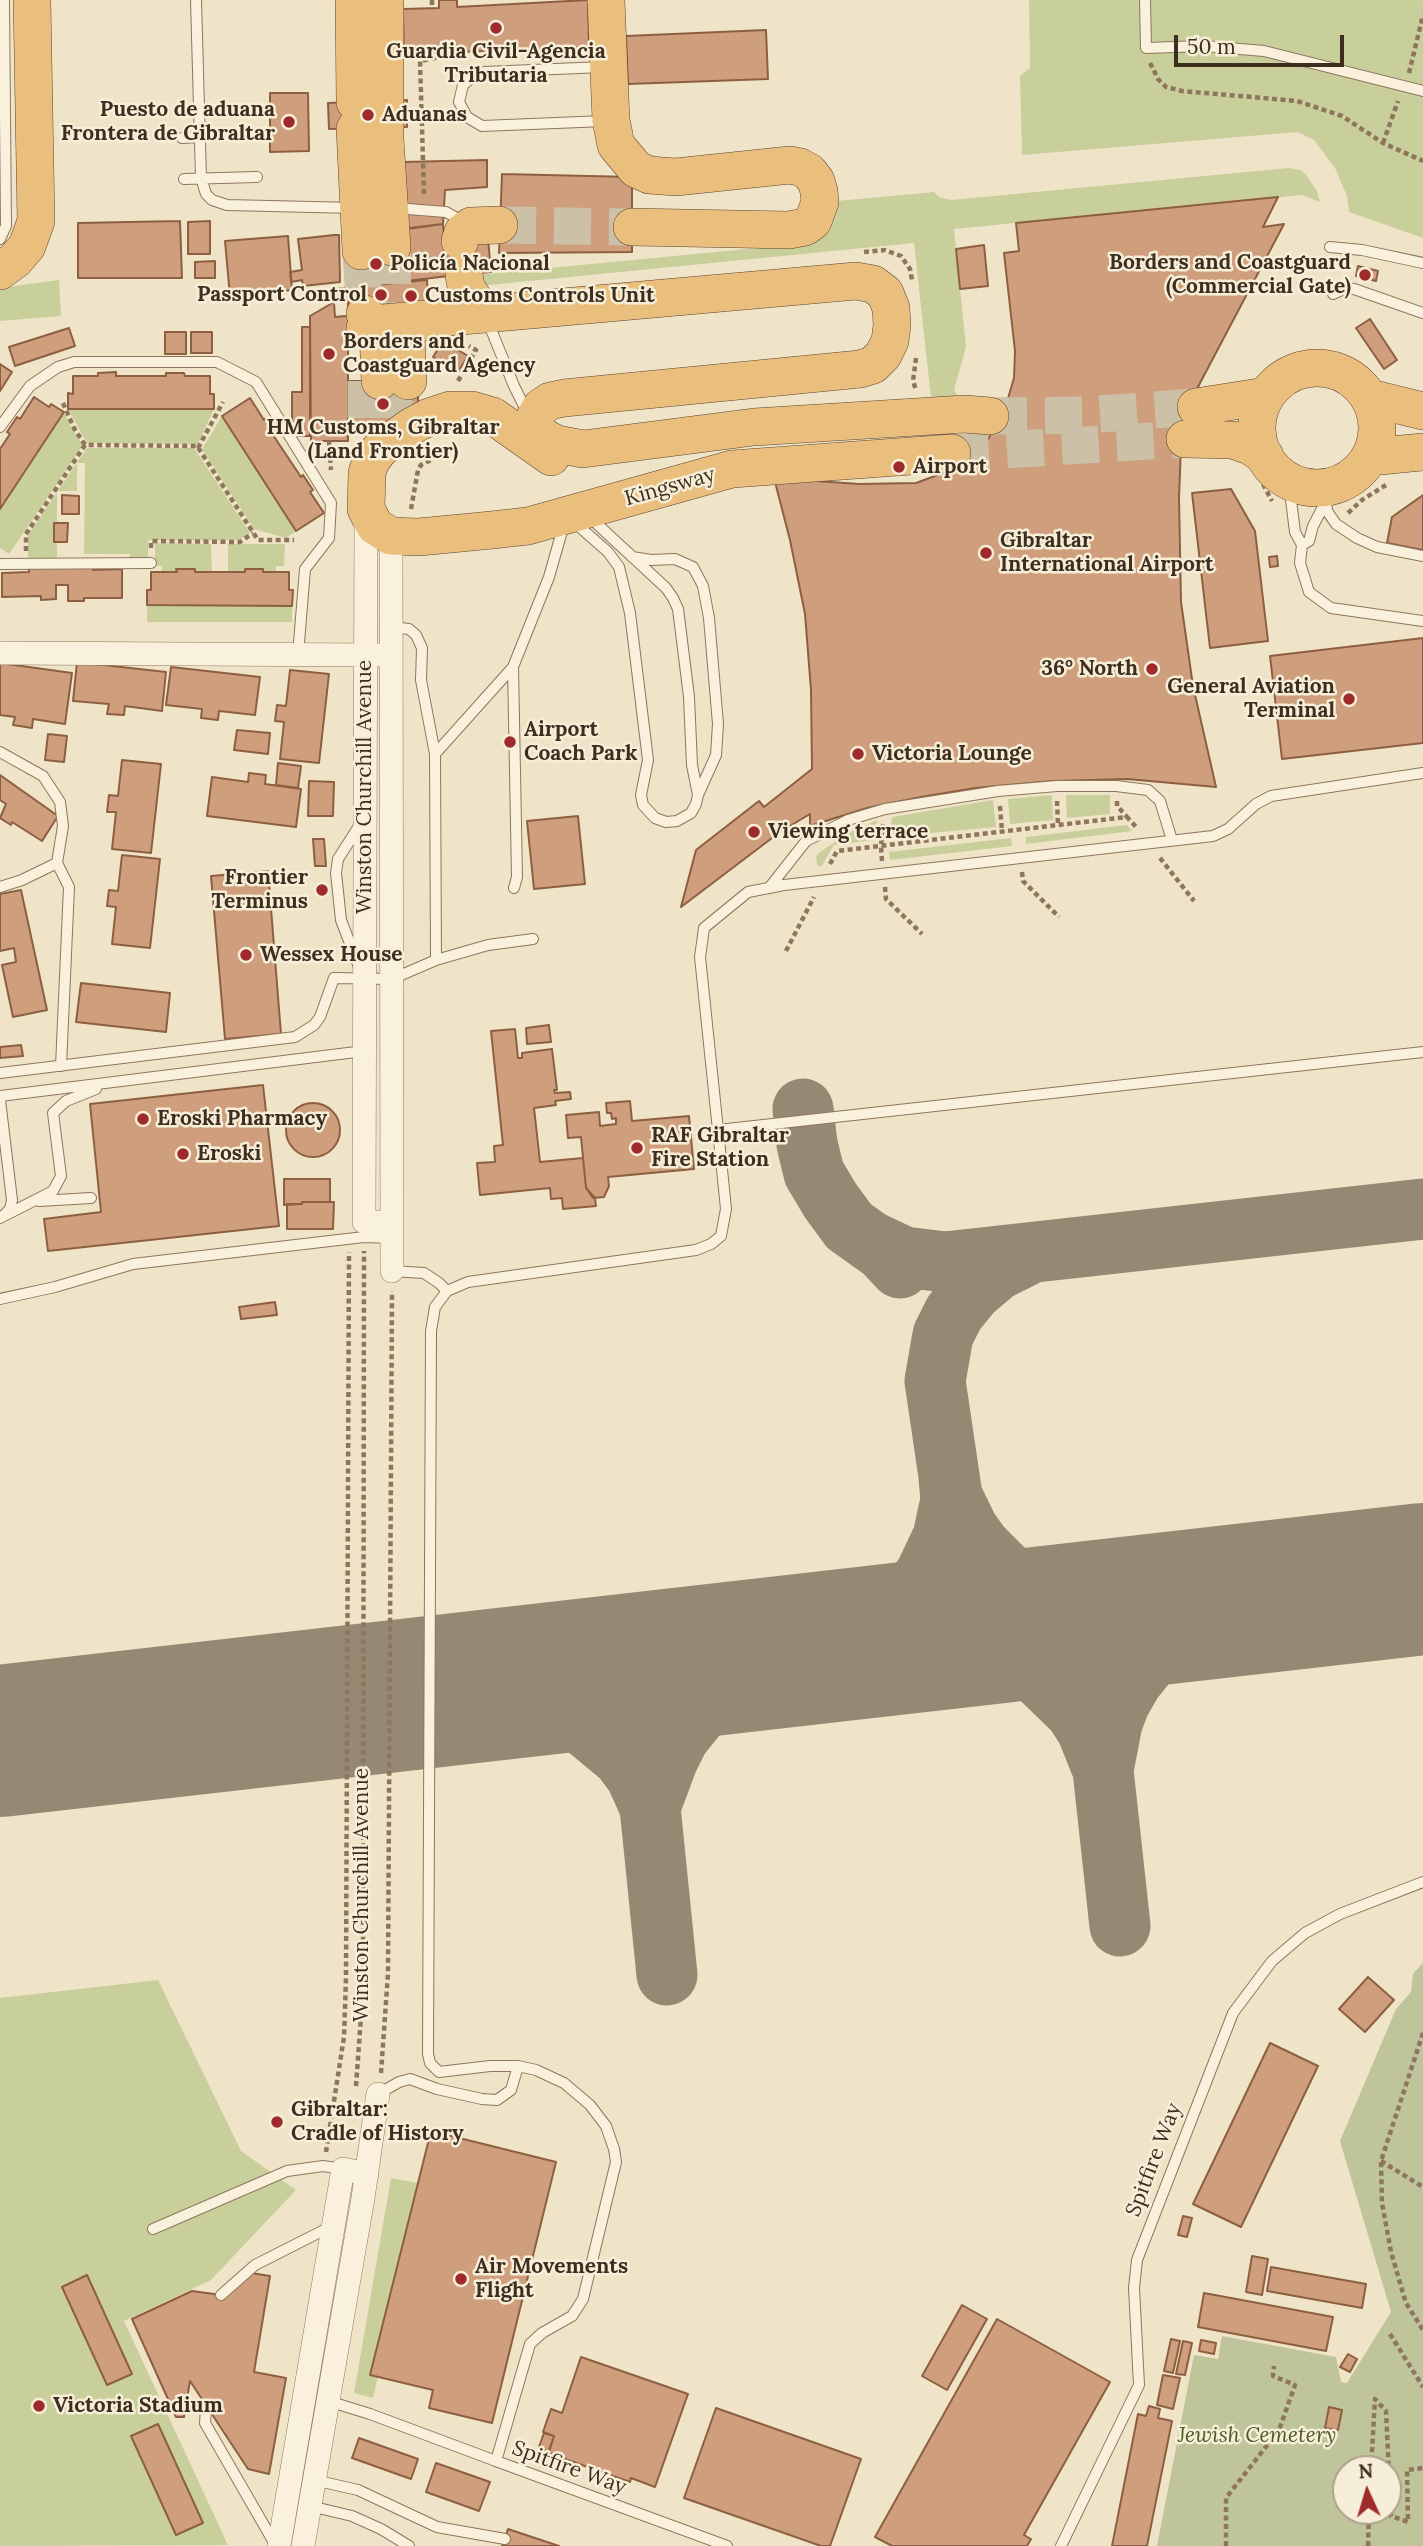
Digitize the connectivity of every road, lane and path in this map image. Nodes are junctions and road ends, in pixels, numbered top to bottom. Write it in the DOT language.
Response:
graph roads {
  1 [pos="4,0"];
  2 [pos="32,0"];
  3 [pos="196,0"];
  4 [pos="354,0"];
  5 [pos="370,0"];
  6 [pos="385,0"];
  7 [pos="432,0"];
  8 [pos="606,0"];
  9 [pos="1145,0"];
  10 [pos="432,8"];
  11 [pos="1146,48"];
  12 [pos="434,53"];
  13 [pos="609,67"];
  14 [pos="1423,91"];
  15 [pos="359,111"];
  16 [pos="611,120"];
  17 [pos="200,137"];
  18 [pos="182,138"];
  19 [pos="1423,161"];
  20 [pos="257,177"];
  21 [pos="184,178"];
  22 [pos="201,178"];
  23 [pos="391,209"];
  24 [pos="632,227"];
  25 [pos="0,239"];
  26 [pos="474,242"];
  27 [pos="1330,247"];
  28 [pos="377,249"];
  29 [pos="1423,263"];
  30 [pos="0,271"];
  31 [pos="1333,294"];
  32 [pos="1423,313"];
  33 [pos="484,314"];
  34 [pos="386,320"];
  35 [pos="1266,396"];
  36 [pos="1370,398"];
  37 [pos="63,402"];
  38 [pos="223,402"];
  39 [pos="1423,411"];
  40 [pos="0,427"];
  41 [pos="536,427"];
  42 [pos="382,439"];
  43 [pos="329,441"];
  44 [pos="85,445"];
  45 [pos="198,448"];
  46 [pos="1423,452"];
  47 [pos="952,453"];
  48 [pos="1370,457"];
  49 [pos="1274,467"];
  50 [pos="1332,493"];
  51 [pos="602,506"];
  52 [pos="366,509"];
  53 [pos="566,516"];
  54 [pos="253,533"];
  55 [pos="391,536"];
  56 [pos="294,540"];
  57 [pos="1302,545"];
  58 [pos="1398,545"];
  59 [pos="1384,549"];
  60 [pos="1421,555"];
  61 [pos="632,557"];
  62 [pos="151,563"];
  63 [pos="0,564"];
  64 [pos="26,564"];
  65 [pos="1423,621"];
  66 [pos="391,627"];
  67 [pos="0,653"];
  68 [pos="365,654"];
  69 [pos="391,654"];
  70 [pos="298,655"];
  71 [pos="513,667"];
  72 [pos="0,752"];
  73 [pos="435,754"];
  74 [pos="1423,773"];
  75 [pos="1057,786"];
  76 [pos="998,791"];
  77 [pos="698,795"];
  78 [pos="1058,825"];
  79 [pos="1018,830"];
  80 [pos="1002,831"];
  81 [pos="1172,840"];
  82 [pos="1021,858"];
  83 [pos="57,863"];
  84 [pos="0,887"];
  85 [pos="514,888"];
  86 [pos="769,888"];
  87 [pos="1059,917"];
  88 [pos="533,939"];
  89 [pos="436,960"];
  90 [pos="364,978"];
  91 [pos="391,978"];
  92 [pos="364,1051"];
  93 [pos="1423,1052"];
  94 [pos="61,1066"];
  95 [pos="0,1073"];
  96 [pos="118,1082"];
  97 [pos="35,1092"];
  98 [pos="0,1098"];
  99 [pos="53,1113"];
  100 [pos="718,1130"];
  101 [pos="10,1189"];
  102 [pos="91,1198"];
  103 [pos="35,1201"];
  104 [pos="1,1217"];
  105 [pos="392,1230"];
  106 [pos="364,1237"];
  107 [pos="349,1239"];
  108 [pos="392,1281"];
  109 [pos="447,1291"];
  110 [pos="0,1299"];
  111 [pos="1423,1882"];
  112 [pos="1423,2032"];
  113 [pos="344,2037"];
  114 [pos="518,2066"];
  115 [pos="379,2095"];
  116 [pos="354,2097"];
  117 [pos="1381,2161"];
  118 [pos="343,2169"];
  119 [pos="367,2174"];
  120 [pos="1423,2187"];
  121 [pos="332,2226"];
  122 [pos="153,2229"];
  123 [pos="221,2295"];
  124 [pos="1423,2330"];
  125 [pos="1390,2334"];
  126 [pos="1274,2366"];
  127 [pos="1423,2387"];
  128 [pos="328,2401"];
  129 [pos="206,2407"];
  130 [pos="1372,2455"];
  131 [pos="1389,2455"];
  132 [pos="496,2462"];
  133 [pos="1423,2468"];
  134 [pos="314,2480"];
  135 [pos="310,2506"];
  136 [pos="1402,2520"];
  137 [pos="1369,2525"];
  138 [pos="505,2539"];
  139 [pos="277,2546"];
  140 [pos="303,2546"];
  141 [pos="409,2546"];
  142 [pos="727,2546"];
  143 [pos="1061,2546"];
  144 [pos="1226,2546"];
  145 [pos="1368,2546"];
  1 -- 25 [label="lane"];
  2 -- 30 [label="highway"];
  3 -- 17 [label="lane"];
  4 -- 15 [label="highway"];
  5 -- 15 [label="highway"];
  6 -- 23 [label="highway"];
  7 -- 10 [label="path"];
  8 -- 13 [label="highway"];
  9 -- 11 [label="lane"];
  11 -- 14 [label="lane"];
  11 -- 19 [label="path"];
  12 -- 23 [label="path"];
  13 -- 16 [label="highway"];
  13 -- 16 [label="lane"];
  15 -- 23 [label="highway"];
  16 -- 24 [label="highway"];
  17 -- 18 [label="lane"];
  17 -- 22 [label="lane"];
  20 -- 22 [label="lane"];
  21 -- 22 [label="lane"];
  22 -- 23 [label="lane"];
  23 -- 26 [label="lane"];
  23 -- 28 [label="highway"];
  26 -- 33 [label="highway"];
  27 -- 29 [label="lane"];
  31 -- 32 [label="lane"];
  33 -- 34 [label="highway"];
  33 -- 41 [label="lane"];
  33 -- 41 [label="highway"];
  34 -- 34 [label="highway"];
  35 -- 36 [label="highway"];
  35 -- 49 [label="highway"];
  35 -- 49 [label="highway"];
  36 -- 39 [label="highway"];
  36 -- 48 [label="highway"];
  37 -- 44 [label="path"];
  38 -- 45 [label="path"];
  40 -- 70 [label="lane"];
  41 -- 42 [label="highway, Kingsway"];
  42 -- 43 [label="path"];
  42 -- 52 [label="highway, Winston Churchill Avenue"];
  44 -- 45 [label="path"];
  44 -- 64 [label="path"];
  45 -- 54 [label="path"];
  46 -- 48 [label="highway"];
  47 -- 51 [label="highway, Kingsway"];
  48 -- 50 [label="highway"];
  49 -- 50 [label="highway"];
  49 -- 57 [label="lane"];
  50 -- 57 [label="lane"];
  50 -- 59 [label="lane"];
  51 -- 53 [label="highway, Kingsway"];
  51 -- 61 [label="lane"];
  52 -- 55 [label="highway"];
  52 -- 68 [label="street, Winston Churchill Avenue"];
  53 -- 55 [label="highway, Kingsway"];
  53 -- 71 [label="lane"];
  53 -- 77 [label="lane"];
  54 -- 56 [label="path"];
  54 -- 62 [label="path"];
  55 -- 66 [label="street, Winston Churchill Avenue"];
  57 -- 65 [label="lane"];
  58 -- 59 [label="lane"];
  59 -- 60 [label="lane"];
  61 -- 77 [label="lane"];
  61 -- 77 [label="lane"];
  62 -- 64 [label="lane"];
  63 -- 64 [label="lane"];
  66 -- 69 [label="street, Winston Churchill Avenue"];
  66 -- 73 [label="lane"];
  67 -- 70 [label="street"];
  68 -- 69 [label="street"];
  68 -- 70 [label="street"];
  68 -- 90 [label="street, Winston Churchill Avenue"];
  69 -- 91 [label="street, Winston Churchill Avenue"];
  71 -- 73 [label="lane"];
  71 -- 85 [label="lane"];
  72 -- 83 [label="lane"];
  73 -- 89 [label="lane"];
  74 -- 81 [label="lane"];
  75 -- 76 [label="lane"];
  75 -- 78 [label="path"];
  75 -- 81 [label="lane"];
  76 -- 80 [label="path"];
  76 -- 86 [label="lane"];
  79 -- 82 [label="path"];
  81 -- 82 [label="lane"];
  82 -- 86 [label="lane"];
  82 -- 87 [label="path"];
  83 -- 84 [label="lane"];
  83 -- 94 [label="lane"];
  86 -- 100 [label="lane"];
  88 -- 89 [label="lane"];
  89 -- 91 [label="lane"];
  90 -- 91 [label="lane"];
  90 -- 92 [label="street, Winston Churchill Avenue"];
  90 -- 94 [label="lane"];
  91 -- 105 [label="street, Winston Churchill Avenue"];
  92 -- 96 [label="lane"];
  92 -- 105 [label="street, Winston Churchill Avenue"];
  93 -- 100 [label="lane"];
  94 -- 95 [label="lane"];
  96 -- 97 [label="lane"];
  96 -- 99 [label="lane"];
  97 -- 98 [label="lane"];
  97 -- 99 [label="lane"];
  98 -- 101 [label="lane"];
  99 -- 103 [label="lane"];
  100 -- 109 [label="lane"];
  101 -- 103 [label="lane"];
  101 -- 104 [label="lane"];
  102 -- 103 [label="lane"];
  103 -- 104 [label="lane"];
  105 -- 106 [label="lane"];
  105 -- 108 [label="street, Winston Churchill Avenue"];
  106 -- 107 [label="lane"];
  106 -- 116 [label="path, Winston Churchill Avenue"];
  107 -- 110 [label="lane"];
  107 -- 113 [label="path"];
  108 -- 109 [label="lane"];
  108 -- 115 [label="path, Winston Churchill Avenue"];
  109 -- 114 [label="lane, Spitfire Way"];
  111 -- 143 [label="lane, Spitfire Way"];
  112 -- 117 [label="path"];
  114 -- 115 [label="lane"];
  114 -- 132 [label="lane, Spitfire Way"];
  115 -- 119 [label="street"];
  117 -- 120 [label="path"];
  117 -- 124 [label="path"];
  118 -- 119 [label="street"];
  118 -- 121 [label="street"];
  118 -- 122 [label="lane"];
  119 -- 128 [label="street"];
  121 -- 123 [label="lane"];
  121 -- 139 [label="street"];
  125 -- 127 [label="path"];
  126 -- 144 [label="path"];
  128 -- 132 [label="lane"];
  128 -- 134 [label="street"];
  129 -- 139 [label="lane"];
  130 -- 131 [label="path"];
  132 -- 142 [label="lane, Spitfire Way"];
  133 -- 136 [label="path"];
  134 -- 135 [label="street"];
  134 -- 138 [label="lane"];
  135 -- 140 [label="street"];
  135 -- 141 [label="lane"];
  137 -- 145 [label="path"];
}
